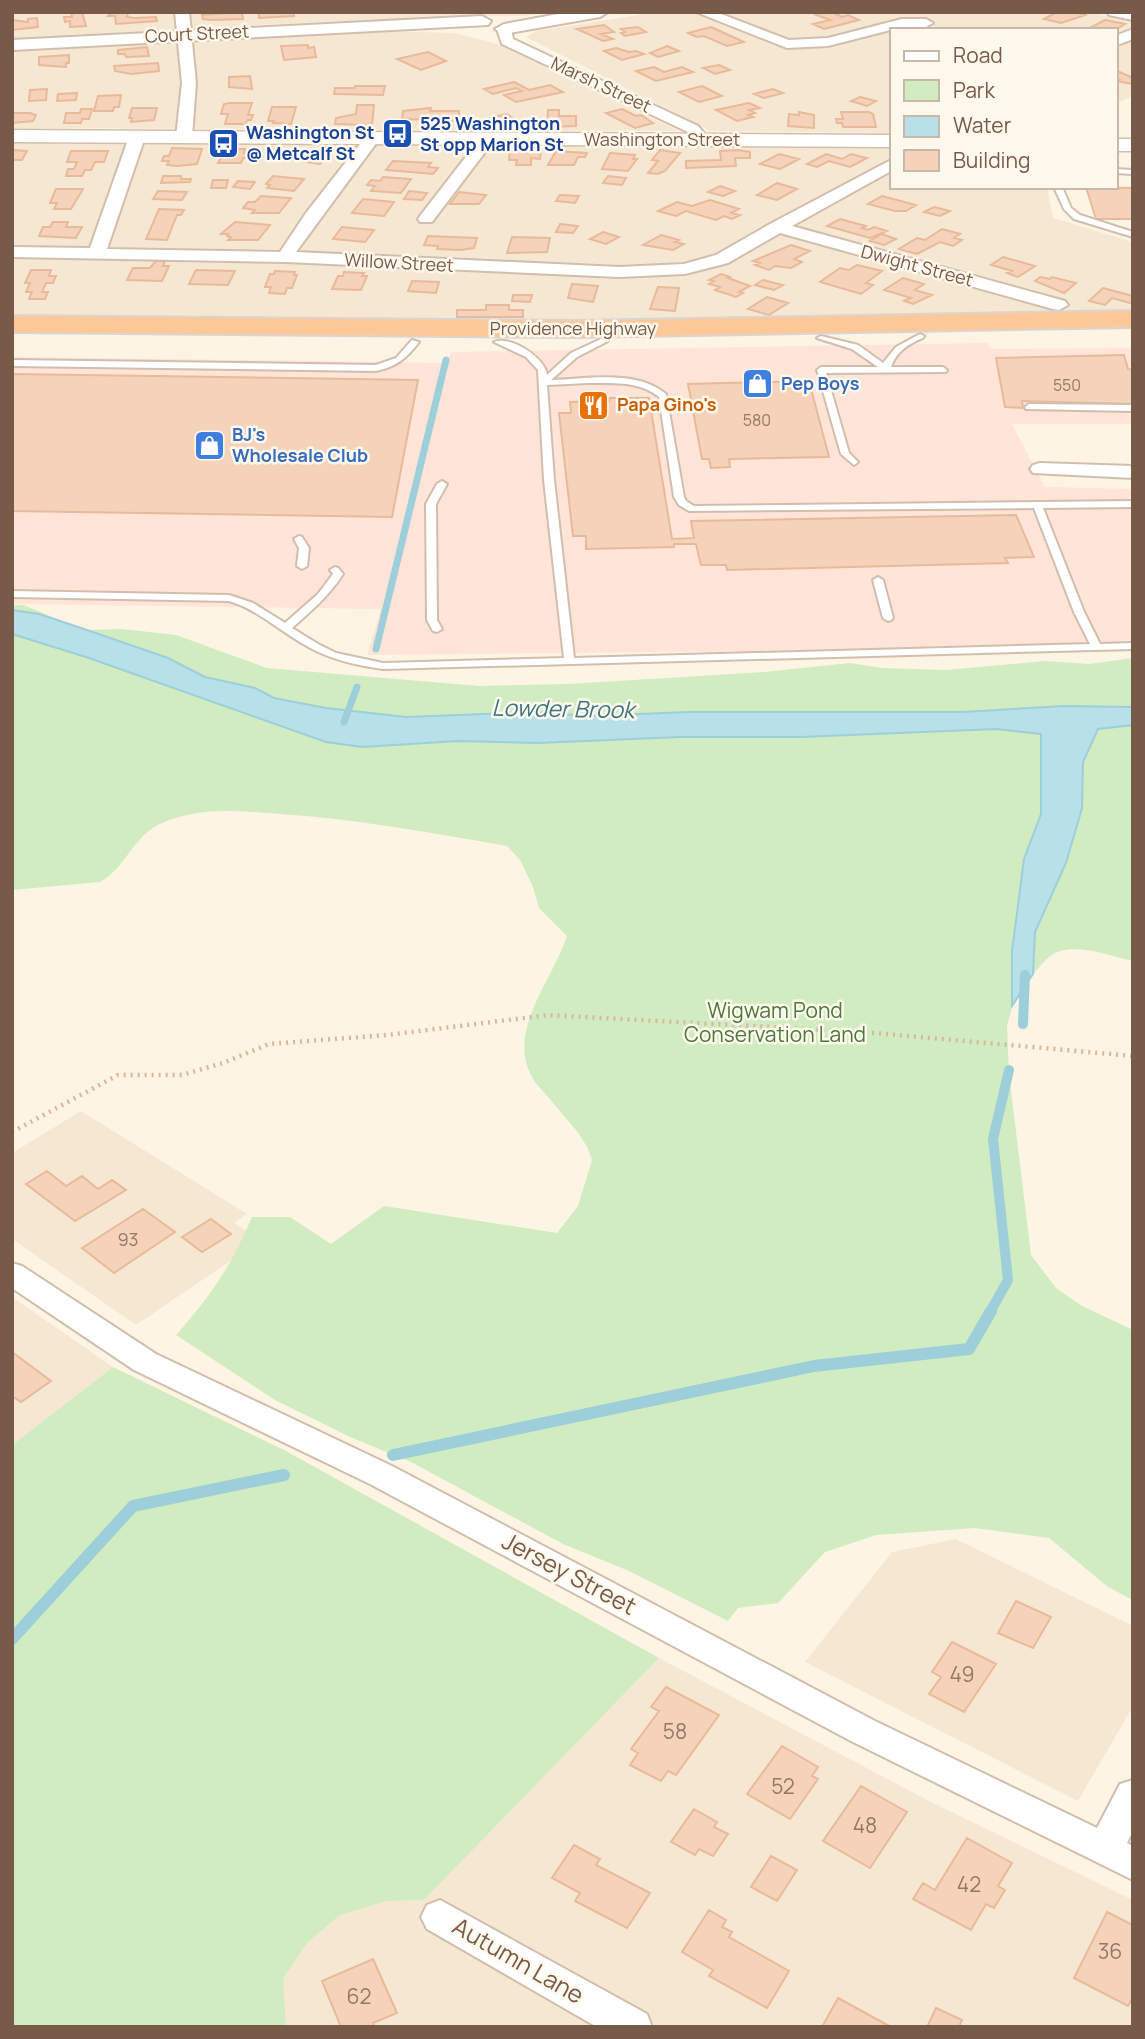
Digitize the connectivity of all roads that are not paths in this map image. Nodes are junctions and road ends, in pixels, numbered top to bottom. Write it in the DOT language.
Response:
graph roads {
  1 [pos="182,12"];
  2 [pos="600,12"];
  3 [pos="703,12"];
  4 [pos="1114,12"];
  5 [pos="1133,16"];
  6 [pos="926,23"];
  7 [pos="504,25"];
  8 [pos="1133,33"];
  9 [pos="184,35"];
  10 [pos="1117,42"];
  11 [pos="12,45"];
  12 [pos="12,136"];
  13 [pos="137,137"];
  14 [pos="184,138"];
  15 [pos="372,138"];
  16 [pos="487,139"];
  17 [pos="701,139"];
  18 [pos="890,141"];
  19 [pos="890,166"];
  20 [pos="1059,189"];
  21 [pos="426,219"];
  22 [pos="776,227"];
  23 [pos="1133,234"];
  24 [pos="12,252"];
  25 [pos="97,253"];
  26 [pos="285,257"];
  27 [pos="1059,305"];
  28 [pos="1133,319"];
  29 [pos="12,324"];
  30 [pos="1133,334"];
  31 [pos="920,336"];
  32 [pos="821,338"];
  33 [pos="12,341"];
  34 [pos="604,341"];
  35 [pos="415,342"];
  36 [pos="498,342"];
  37 [pos="12,363"];
  38 [pos="886,369"];
  39 [pos="943,370"];
  40 [pos="543,383"];
  41 [pos="1029,407"];
  42 [pos="1133,408"];
  43 [pos="854,462"];
  44 [pos="1040,470"];
  45 [pos="1133,472"];
  46 [pos="442,484"];
  47 [pos="1037,504"];
  48 [pos="1133,504"];
  49 [pos="299,539"];
  50 [pos="302,566"];
  51 [pos="335,570"];
  52 [pos="878,580"];
  53 [pos="12,594"];
  54 [pos="888,618"];
  55 [pos="285,628"];
  56 [pos="437,629"];
  57 [pos="1133,646"];
  58 [pos="1096,648"];
  59 [pos="569,662"];
  60 [pos="12,1273"];
  61 [pos="1133,1796"];
  62 [pos="1118,1857"];
  63 [pos="440,1917"];
  64 [pos="633,2027"];
  1 -- 9 [label="street"];
  2 -- 7 [label="street"];
  3 -- 6 [label="street"];
  4 -- 5 [label="street"];
  7 -- 9 [label="street, Court Street"];
  7 -- 17 [label="street, Marsh Street"];
  8 -- 10 [label="street"];
  9 -- 11 [label="street, Court Street"];
  9 -- 14 [label="street"];
  12 -- 13 [label="main road, Washington Street"];
  13 -- 14 [label="main road, Washington Street"];
  13 -- 25 [label="street"];
  14 -- 15 [label="main road, Washington Street"];
  15 -- 16 [label="main road, Washington Street"];
  15 -- 26 [label="street"];
  16 -- 17 [label="main road, Washington Street"];
  16 -- 21 [label="street"];
  17 -- 18 [label="main road, Washington Street"];
  19 -- 22 [label="street, Willow Street"];
  20 -- 23 [label="lane"];
  22 -- 26 [label="street, Willow Street"];
  22 -- 27 [label="street, Dwight Street"];
  24 -- 25 [label="street, Willow Street"];
  25 -- 26 [label="street, Willow Street"];
  28 -- 29 [label="highway, Providence Highway"];
  30 -- 31 [label="highway, Providence Highway"];
  31 -- 32 [label="highway, Providence Highway"];
  31 -- 38 [label="lane"];
  32 -- 34 [label="highway, Providence Highway"];
  32 -- 38 [label="lane"];
  33 -- 35 [label="highway, Providence Highway"];
  34 -- 36 [label="highway, Providence Highway"];
  34 -- 40 [label="lane"];
  35 -- 36 [label="highway, Providence Highway"];
  35 -- 37 [label="lane"];
  36 -- 40 [label="lane"];
  38 -- 39 [label="lane"];
  38 -- 43 [label="lane"];
  40 -- 47 [label="lane"];
  40 -- 59 [label="lane"];
  41 -- 42 [label="lane"];
  44 -- 45 [label="street"];
  46 -- 56 [label="lane"];
  47 -- 48 [label="lane"];
  47 -- 58 [label="lane"];
  49 -- 50 [label="lane"];
  51 -- 55 [label="lane"];
  52 -- 54 [label="lane"];
  53 -- 55 [label="lane"];
  55 -- 59 [label="lane"];
  57 -- 58 [label="lane"];
  58 -- 59 [label="lane"];
  60 -- 62 [label="street, Jersey Street"];
  61 -- 62 [label="street"];
  63 -- 64 [label="street, Autumn Lane"];
}
